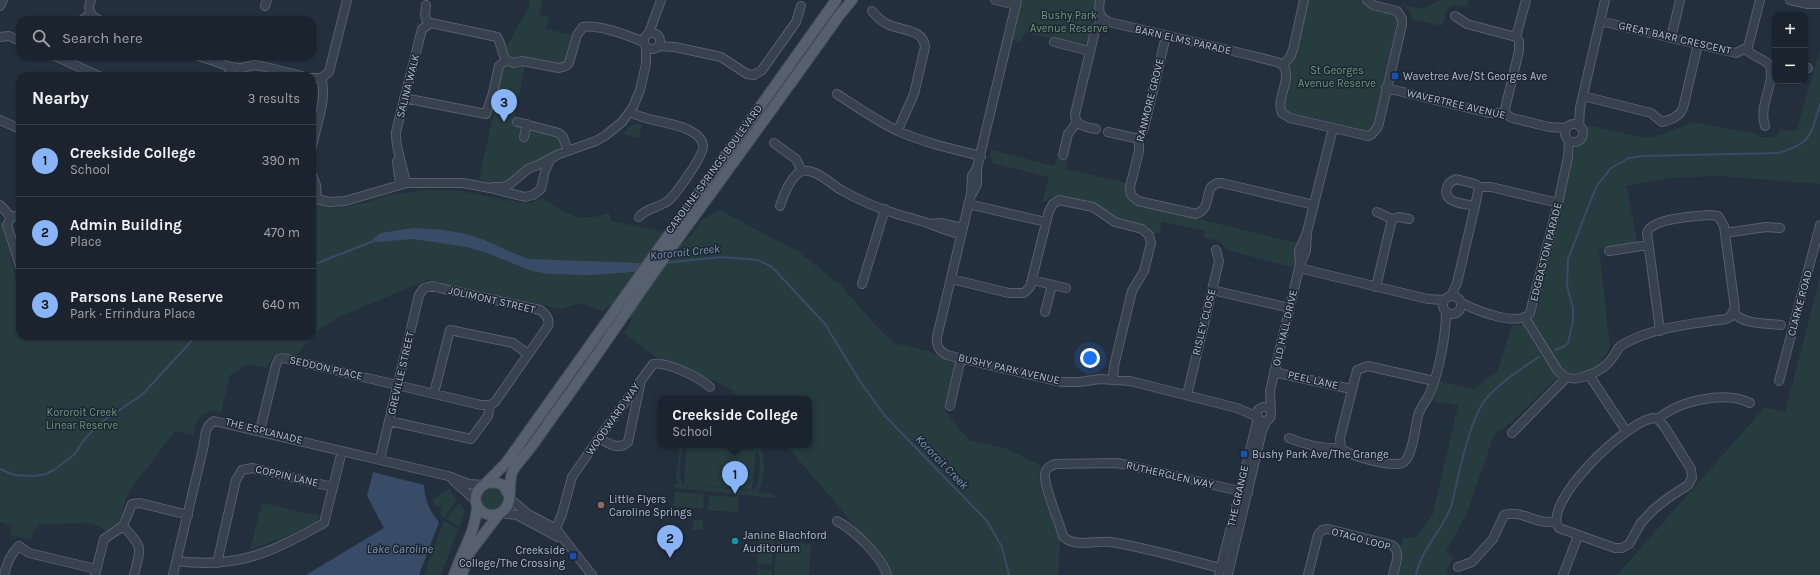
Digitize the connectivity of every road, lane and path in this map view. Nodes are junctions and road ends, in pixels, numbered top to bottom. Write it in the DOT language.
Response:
graph roads {
  1 [pos="3,0"];
  2 [pos="91,0"];
  3 [pos="347,0"];
  4 [pos="662,0"];
  5 [pos="836,0"];
  6 [pos="852,0"];
  7 [pos="995,0"];
  8 [pos="1100,0"];
  9 [pos="1304,0"];
  10 [pos="1367,0"];
  11 [pos="1526,0"];
  12 [pos="1605,0"];
  13 [pos="1680,0"];
  14 [pos="1760,0"];
  15 [pos="1790,0"];
  16 [pos="1017,2"];
  17 [pos="1820,4"];
  18 [pos="426,5"];
  19 [pos="0,6"];
  20 [pos="801,6"];
  21 [pos="659,9"];
  22 [pos="872,11"];
  23 [pos="91,14"];
  24 [pos="88,16"];
  25 [pos="94,16"];
  26 [pos="1455,16"];
  27 [pos="1102,18"];
  28 [pos="1600,21"];
  29 [pos="428,25"];
  30 [pos="1166,36"];
  31 [pos="0,37"];
  32 [pos="1516,37"];
  33 [pos="1671,38"];
  34 [pos="16,39"];
  35 [pos="646,39"];
  36 [pos="658,42"];
  37 [pos="1054,42"];
  38 [pos="1698,44"];
  39 [pos="1746,49"];
  40 [pos="1090,51"];
  41 [pos="64,60"];
  42 [pos="211,60"];
  43 [pos="506,60"];
  44 [pos="646,64"];
  45 [pos="1772,64"];
  46 [pos="1284,65"];
  47 [pos="231,67"];
  48 [pos="1772,70"];
  49 [pos="90,72"];
  50 [pos="229,72"];
  51 [pos="286,72"];
  52 [pos="316,78"];
  53 [pos="321,78"];
  54 [pos="1386,88"];
  55 [pos="837,94"];
  56 [pos="1582,96"];
  57 [pos="404,98"];
  58 [pos="630,112"];
  59 [pos="1504,114"];
  60 [pos="0,120"];
  61 [pos="517,122"];
  62 [pos="1077,122"];
  63 [pos="527,124"];
  64 [pos="1764,126"];
  65 [pos="16,127"];
  66 [pos="316,128"];
  67 [pos="1333,128"];
  68 [pos="1096,129"];
  69 [pos="898,130"];
  70 [pos="1108,132"];
  71 [pos="1571,133"];
  72 [pos="524,137"];
  73 [pos="1139,139"];
  74 [pos="774,142"];
  75 [pos="568,151"];
  76 [pos="1063,155"];
  77 [pos="981,156"];
  78 [pos="550,160"];
  79 [pos="536,166"];
  80 [pos="546,170"];
  81 [pos="802,171"];
  82 [pos="403,184"];
  83 [pos="510,184"];
  84 [pos="1479,187"];
  85 [pos="490,188"];
  86 [pos="513,194"];
  87 [pos="316,198"];
  88 [pos="1558,203"];
  89 [pos="968,204"];
  90 [pos="1314,204"];
  91 [pos="0,205"];
  92 [pos="780,206"];
  93 [pos="1475,206"];
  94 [pos="885,209"];
  95 [pos="1377,212"];
  96 [pos="16,216"];
  97 [pos="11,217"];
  98 [pos="638,217"];
  99 [pos="1409,218"];
  100 [pos="1392,219"];
  101 [pos="1046,222"];
  102 [pos="1820,225"];
  103 [pos="1780,228"];
  104 [pos="962,231"];
  105 [pos="1725,233"];
  106 [pos="1648,245"];
  107 [pos="1216,250"];
  108 [pos="1609,251"];
  109 [pos="16,255"];
  110 [pos="1300,266"];
  111 [pos="951,279"];
  112 [pos="1032,280"];
  113 [pos="862,284"];
  114 [pos="1052,285"];
  115 [pos="1376,287"];
  116 [pos="424,288"];
  117 [pos="1066,288"];
  118 [pos="1212,290"];
  119 [pos="1452,305"];
  120 [pos="1290,308"];
  121 [pos="1045,312"];
  122 [pos="1734,313"];
  123 [pos="1525,318"];
  124 [pos="1781,325"];
  125 [pos="1660,331"];
  126 [pos="528,354"];
  127 [pos="961,358"];
  128 [pos="1274,372"];
  129 [pos="1589,375"];
  130 [pos="1566,378"];
  131 [pos="641,379"];
  132 [pos="1114,379"];
  133 [pos="1434,381"];
  134 [pos="1779,381"];
  135 [pos="398,385"];
  136 [pos="710,388"];
  137 [pos="1352,389"];
  138 [pos="1270,391"];
  139 [pos="434,394"];
  140 [pos="1187,395"];
  141 [pos="1750,403"];
  142 [pos="490,405"];
  143 [pos="950,406"];
  144 [pos="1271,410"];
  145 [pos="1259,413"];
  146 [pos="1658,419"];
  147 [pos="1268,420"];
  148 [pos="389,421"];
  149 [pos="260,430"];
  150 [pos="1626,431"];
  151 [pos="1512,433"];
  152 [pos="1257,436"];
  153 [pos="599,438"];
  154 [pos="1289,438"];
  155 [pos="1341,448"];
  156 [pos="342,451"];
  157 [pos="380,459"];
  158 [pos="448,476"];
  159 [pos="484,484"];
  160 [pos="333,487"];
  161 [pos="1239,491"];
  162 [pos="1248,493"];
  163 [pos="509,496"];
  164 [pos="476,502"];
  165 [pos="500,513"];
  166 [pos="188,515"];
  167 [pos="837,521"];
  168 [pos="1556,521"];
  169 [pos="123,526"];
  170 [pos="555,532"];
  171 [pos="1578,536"];
  172 [pos="177,561"];
  173 [pos="218,562"];
  174 [pos="1458,567"];
  175 [pos="1220,571"];
  176 [pos="96,572"];
  177 [pos="1229,572"];
  178 [pos="4,575"];
  179 [pos="134,575"];
  180 [pos="173,575"];
  181 [pos="454,575"];
  182 [pos="462,575"];
  183 [pos="592,575"];
  184 [pos="887,575"];
  185 [pos="1308,575"];
  186 [pos="1393,575"];
  187 [pos="1562,575"];
  1 -- 19 [label="street"];
  2 -- 23 [label="street"];
  3 -- 53 [label="street"];
  4 -- 21 [label="street"];
  5 -- 159 [label="main road, CAROLINE SPRINGS BOULEVARD"];
  6 -- 163 [label="main road, CAROLINE SPRINGS BOULEVARD"];
  7 -- 16 [label="street"];
  8 -- 27 [label="street"];
  9 -- 46 [label="street"];
  10 -- 54 [label="street"];
  11 -- 32 [label="street"];
  12 -- 28 [label="street, EDGBASTON PARADE"];
  13 -- 33 [label="street"];
  14 -- 39 [label="street, GREAT BARR CRESCENT"];
  15 -- 17 [label="street"];
  16 -- 77 [label="street, BUSHY PARK AVENUE"];
  18 -- 29 [label="street"];
  20 -- 36 [label="street"];
  21 -- 35 [label="street"];
  21 -- 36 [label="street"];
  22 -- 69 [label="street"];
  23 -- 24 [label="street"];
  23 -- 25 [label="street"];
  26 -- 32 [label="street"];
  27 -- 30 [label="street, BARN ELMS PARADE"];
  27 -- 40 [label="street"];
  28 -- 33 [label="street, GREAT BARR CRESCENT"];
  28 -- 56 [label="street, EDGBASTON PARADE"];
  29 -- 43 [label="street"];
  29 -- 57 [label="street, SALINA WALK"];
  30 -- 46 [label="street, BARN ELMS PARADE"];
  30 -- 73 [label="street, RANMORE GROVE"];
  31 -- 34 [label="street"];
  32 -- 59 [label="street"];
  33 -- 38 [label="street, GREAT BARR CRESCENT"];
  35 -- 36 [label="street"];
  35 -- 36 [label="street"];
  35 -- 43 [label="street"];
  35 -- 44 [label="street"];
  36 -- 44 [label="street"];
  37 -- 40 [label="street"];
  38 -- 39 [label="street, GREAT BARR CRESCENT"];
  38 -- 56 [label="street"];
  39 -- 45 [label="street"];
  40 -- 62 [label="street"];
  41 -- 49 [label="street"];
  42 -- 47 [label="street"];
  43 -- 57 [label="street"];
  44 -- 58 [label="street"];
  46 -- 67 [label="street"];
  47 -- 50 [label="street"];
  47 -- 51 [label="street"];
  48 -- 64 [label="street"];
  52 -- 53 [label="street"];
  53 -- 66 [label="street"];
  54 -- 59 [label="street, WAVERTREE AVENUE"];
  54 -- 67 [label="street"];
  55 -- 69 [label="street"];
  56 -- 71 [label="street, EDGBASTON PARADE"];
  57 -- 82 [label="street, SALINA WALK"];
  58 -- 75 [label="street"];
  58 -- 98 [label="street"];
  59 -- 71 [label="street, WAVERTREE AVENUE"];
  60 -- 65 [label="street"];
  61 -- 63 [label="street"];
  62 -- 68 [label="street"];
  62 -- 76 [label="street"];
  63 -- 72 [label="street"];
  63 -- 75 [label="street"];
  67 -- 90 [label="street, OLD HALL DRIVE"];
  69 -- 77 [label="street"];
  70 -- 73 [label="street"];
  71 -- 88 [label="street, EDGBASTON PARADE"];
  73 -- 90 [label="street, RANMORE GROVE"];
  74 -- 81 [label="street"];
  75 -- 78 [label="street"];
  77 -- 89 [label="street, BUSHY PARK AVENUE"];
  78 -- 79 [label="street"];
  78 -- 80 [label="street"];
  79 -- 80 [label="street"];
  79 -- 83 [label="street"];
  80 -- 86 [label="street"];
  81 -- 92 [label="street"];
  81 -- 94 [label="street"];
  82 -- 85 [label="street"];
  82 -- 87 [label="street"];
  83 -- 85 [label="street"];
  83 -- 86 [label="street"];
  84 -- 88 [label="street"];
  84 -- 93 [label="street"];
  84 -- 93 [label="street"];
  85 -- 86 [label="street"];
  88 -- 123 [label="street, EDGBASTON PARADE"];
  89 -- 101 [label="street"];
  89 -- 104 [label="street, BUSHY PARK AVENUE"];
  90 -- 110 [label="street, OLD HALL DRIVE"];
  91 -- 97 [label="street"];
  93 -- 119 [label="street"];
  94 -- 104 [label="street"];
  94 -- 113 [label="street"];
  95 -- 100 [label="street"];
  96 -- 97 [label="street"];
  97 -- 109 [label="street"];
  99 -- 100 [label="street"];
  100 -- 115 [label="street"];
  101 -- 112 [label="street"];
  101 -- 132 [label="street"];
  102 -- 134 [label="street, CLARKE ROAD"];
  103 -- 105 [label="street"];
  104 -- 111 [label="street, BUSHY PARK AVENUE"];
  105 -- 106 [label="street"];
  105 -- 122 [label="street"];
  106 -- 108 [label="street"];
  106 -- 125 [label="street"];
  107 -- 118 [label="street, RISLEY CLOSE"];
  110 -- 115 [label="street"];
  110 -- 120 [label="street, OLD HALL DRIVE"];
  111 -- 112 [label="street"];
  111 -- 127 [label="street, BUSHY PARK AVENUE"];
  112 -- 114 [label="street"];
  114 -- 117 [label="street"];
  114 -- 121 [label="street"];
  115 -- 119 [label="street"];
  116 -- 126 [label="street, JOLIMONT STREET"];
  116 -- 135 [label="street, GREVILLE STREET"];
  118 -- 120 [label="street"];
  118 -- 140 [label="street, RISLEY CLOSE"];
  119 -- 123 [label="street"];
  119 -- 133 [label="street"];
  120 -- 128 [label="street, OLD HALL DRIVE"];
  122 -- 124 [label="street"];
  122 -- 125 [label="street"];
  123 -- 130 [label="street"];
  125 -- 129 [label="street"];
  126 -- 139 [label="street"];
  126 -- 142 [label="street"];
  127 -- 132 [label="street, BUSHY PARK AVENUE"];
  127 -- 143 [label="street"];
  128 -- 137 [label="street, PEEL LANE"];
  128 -- 138 [label="street, OLD HALL DRIVE"];
  129 -- 130 [label="street"];
  129 -- 150 [label="street"];
  130 -- 151 [label="street"];
  131 -- 136 [label="street, WOODWARD WAY"];
  131 -- 153 [label="street, WOODWARD WAY"];
  131 -- 153 [label="street"];
  132 -- 140 [label="street, BUSHY PARK AVENUE"];
  133 -- 137 [label="street"];
  133 -- 155 [label="street"];
  135 -- 139 [label="street"];
  135 -- 148 [label="street, GREVILLE STREET"];
  135 -- 149 [label="street, SEDDON PLACE"];
  137 -- 155 [label="street"];
  138 -- 144 [label="street, OLD HALL DRIVE"];
  138 -- 145 [label="street, OLD HALL DRIVE"];
  139 -- 142 [label="street"];
  140 -- 145 [label="street, BUSHY PARK AVENUE"];
  141 -- 146 [label="street"];
  142 -- 148 [label="street"];
  144 -- 145 [label="street"];
  144 -- 147 [label="street, OLD HALL DRIVE"];
  145 -- 147 [label="street"];
  145 -- 152 [label="street, THE GRANGE"];
  146 -- 150 [label="street"];
  146 -- 171 [label="street"];
  147 -- 152 [label="street, THE GRANGE"];
  148 -- 157 [label="street, GREVILLE STREET"];
  149 -- 156 [label="street, THE ESPLANADE"];
  149 -- 166 [label="street, THE ESPLANADE"];
  150 -- 168 [label="street"];
  152 -- 161 [label="street, THE GRANGE"];
  152 -- 162 [label="street, THE GRANGE"];
  153 -- 170 [label="street, WOODWARD WAY"];
  154 -- 155 [label="street"];
  156 -- 157 [label="street, THE ESPLANADE"];
  156 -- 160 [label="street"];
  157 -- 158 [label="street, THE ESPLANADE"];
  158 -- 159 [label="street, THE ESPLANADE"];
  158 -- 164 [label="street, THE ESPLANADE"];
  159 -- 163 [label="main road"];
  159 -- 164 [label="main road"];
  160 -- 173 [label="street"];
  160 -- 173 [label="street, COPPIN LANE"];
  161 -- 162 [label="street, RUTHERGLEN WAY"];
  161 -- 175 [label="street, THE GRANGE"];
  161 -- 175 [label="street, RUTHERGLEN WAY"];
  162 -- 177 [label="street, THE GRANGE"];
  163 -- 165 [label="main road"];
  163 -- 170 [label="street"];
  164 -- 165 [label="main road"];
  164 -- 181 [label="main road"];
  165 -- 170 [label="street"];
  165 -- 182 [label="main road"];
  166 -- 169 [label="street"];
  166 -- 172 [label="street, THE ESPLANADE"];
  167 -- 184 [label="street"];
  168 -- 171 [label="street"];
  168 -- 174 [label="street"];
  169 -- 176 [label="street"];
  169 -- 179 [label="street"];
  170 -- 183 [label="street"];
  171 -- 187 [label="street"];
  172 -- 173 [label="street"];
  172 -- 180 [label="street, THE ESPLANADE"];
  175 -- 177 [label="street, RUTHERGLEN WAY"];
  176 -- 178 [label="street"];
  185 -- 186 [label="street, OTAGO LOOP"];
}
